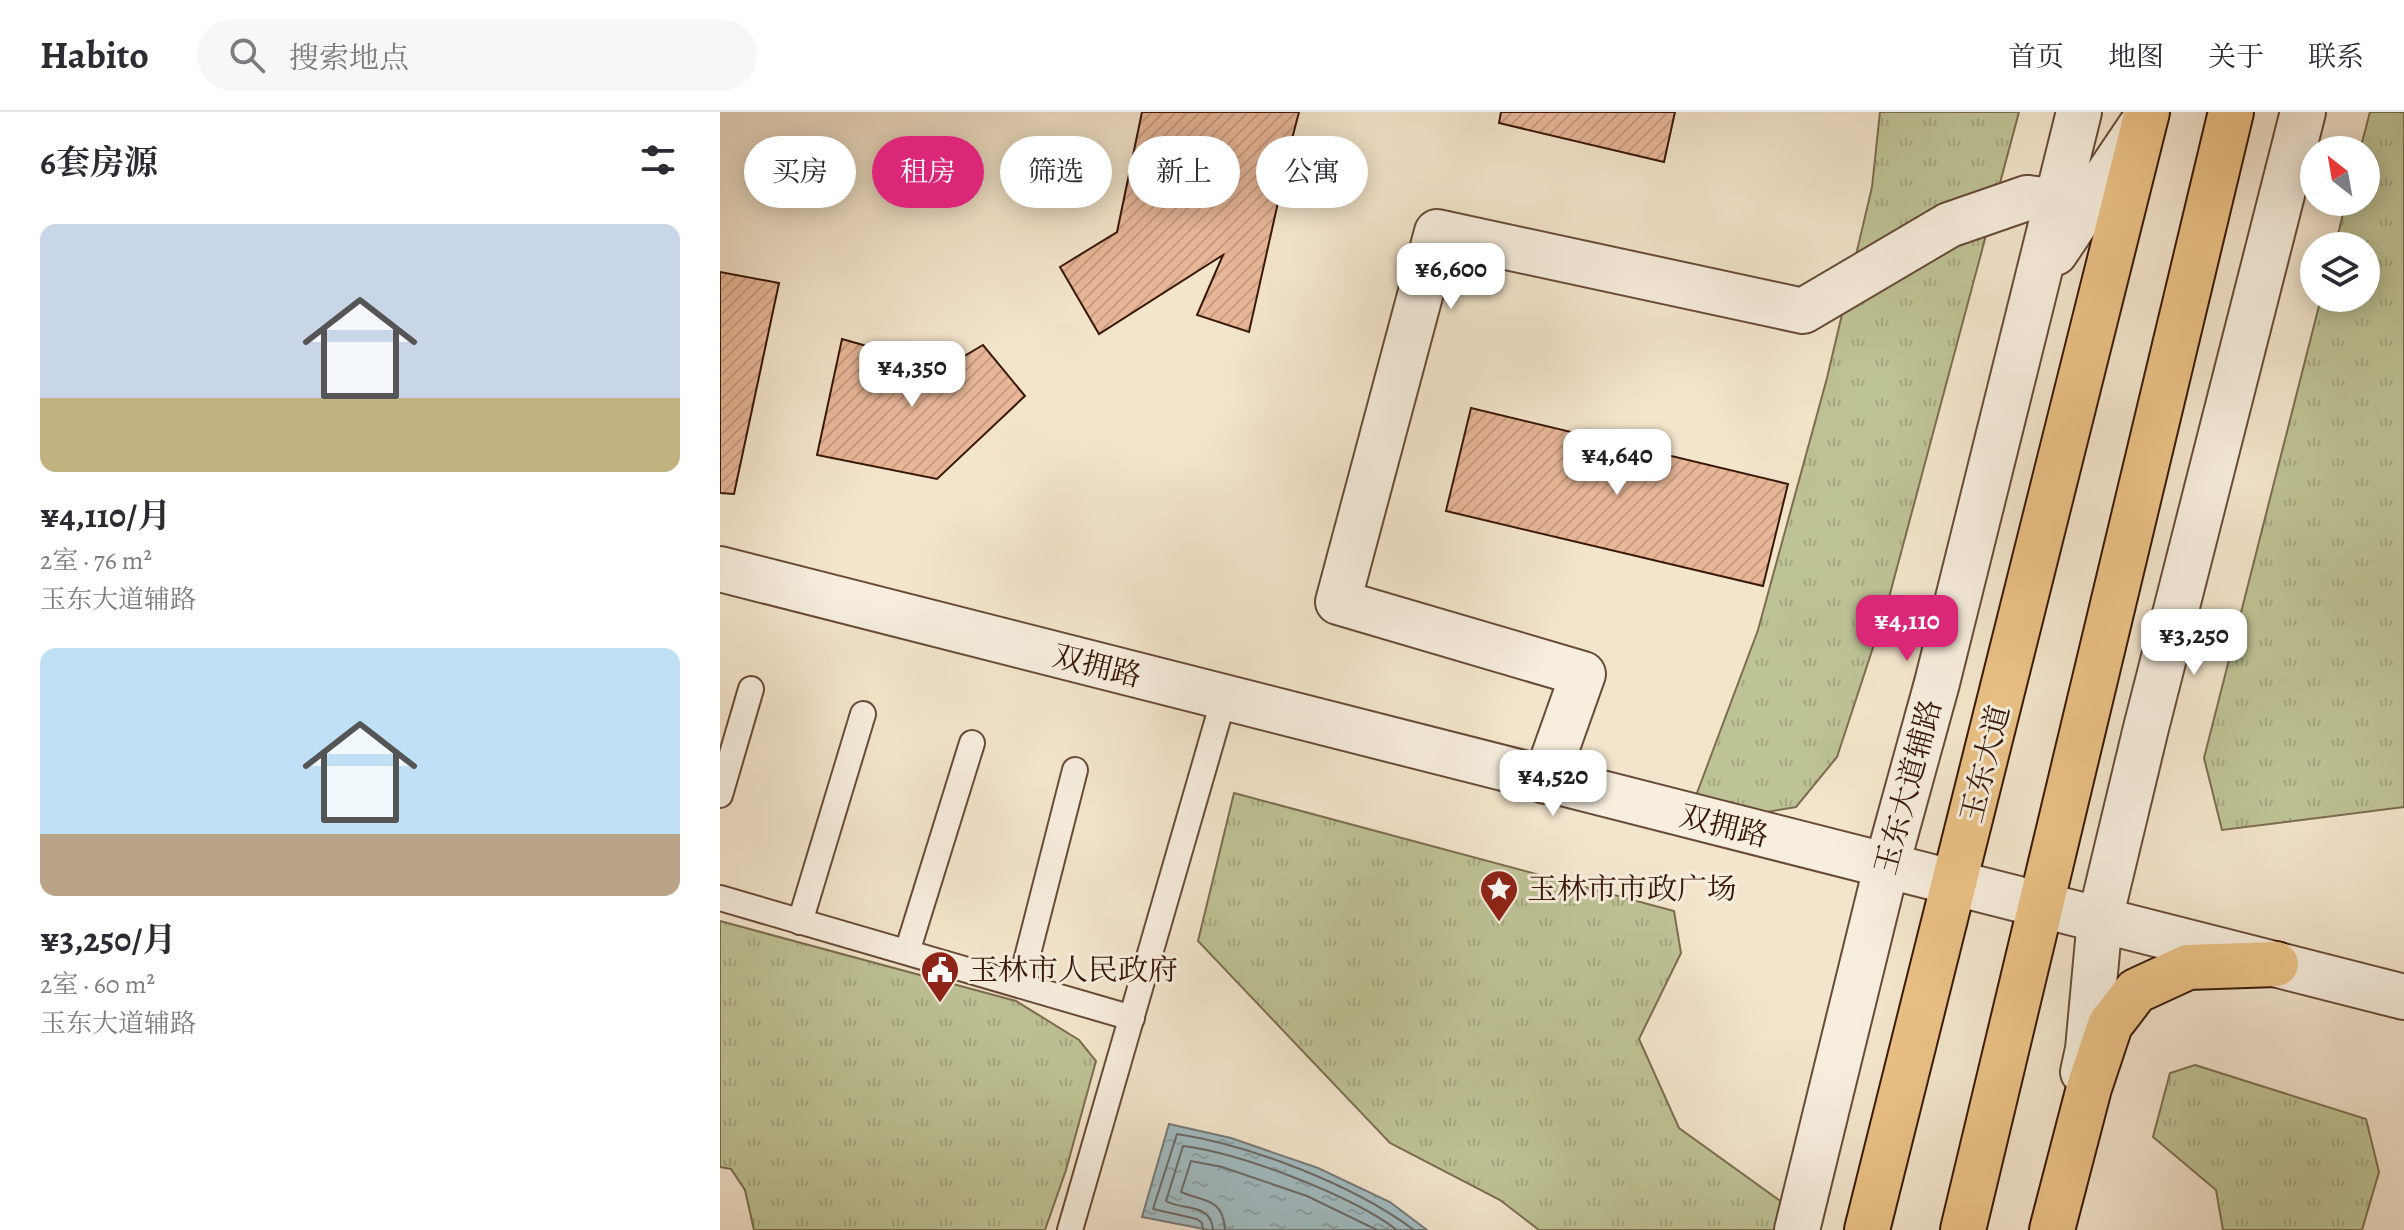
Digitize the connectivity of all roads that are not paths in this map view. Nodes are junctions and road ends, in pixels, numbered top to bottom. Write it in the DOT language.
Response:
graph roads {
  1 [pos="2079,112"];
  2 [pos="2231,112"];
  3 [pos="2303,112"];
  4 [pos="2132,114"];
  5 [pos="2104,180"];
  6 [pos="2057,201"];
  7 [pos="2107,272"];
  8 [pos="2037,280"];
  9 [pos="720,569"];
  10 [pos="751,689"];
  11 [pos="1224,698"];
  12 [pos="863,714"];
  13 [pos="972,743"];
  14 [pos="1075,770"];
  15 [pos="1545,781"];
  16 [pos="720,795"];
  17 [pos="1886,868"];
  18 [pos="1955,884"];
  19 [pos="720,898"];
  20 [pos="2041,905"];
  21 [pos="2100,919"];
  22 [pos="800,922"];
  23 [pos="907,952"];
  24 [pos="2276,964"];
  25 [pos="1020,985"];
  26 [pos="2404,997"];
  27 [pos="1132,1018"];
  28 [pos="1070,1230"];
  29 [pos="1797,1230"];
  30 [pos="1867,1230"];
  31 [pos="1963,1230"];
  32 [pos="2045,1230"];
  33 [pos="2052,1230"];
  1 -- 6 [label="street, 玉东大道辅路"];
  2 -- 20 [label="main road"];
  3 -- 21 [label="street"];
  4 -- 5 [label="street"];
  4 -- 7 [label="main road, 玉东大道"];
  5 -- 7 [label="street"];
  5 -- 8 [label="street"];
  6 -- 8 [label="street, 玉东大道辅路"];
  6 -- 15 [label="street"];
  7 -- 18 [label="main road, 玉东大道"];
  8 -- 17 [label="street, 玉东大道辅路"];
  9 -- 11 [label="street, 双拥路"];
  10 -- 16 [label="lane"];
  11 -- 15 [label="street, 双拥路"];
  11 -- 27 [label="lane"];
  12 -- 22 [label="lane"];
  13 -- 23 [label="lane"];
  14 -- 25 [label="lane"];
  15 -- 17 [label="street, 双拥路"];
  17 -- 18 [label="street, 双拥路"];
  17 -- 29 [label="street, 玉东大道辅路"];
  18 -- 20 [label="street, 双拥路"];
  18 -- 30 [label="main road, 玉东大道"];
  19 -- 22 [label="lane"];
  20 -- 21 [label="street, 双拥路"];
  20 -- 31 [label="main road"];
  21 -- 24 [label="street, 双拥路"];
  21 -- 32 [label="street"];
  22 -- 23 [label="lane"];
  23 -- 25 [label="lane"];
  24 -- 26 [label="street, 双拥路"];
  24 -- 33 [label="main road"];
  25 -- 27 [label="lane"];
  27 -- 28 [label="lane"];
}
